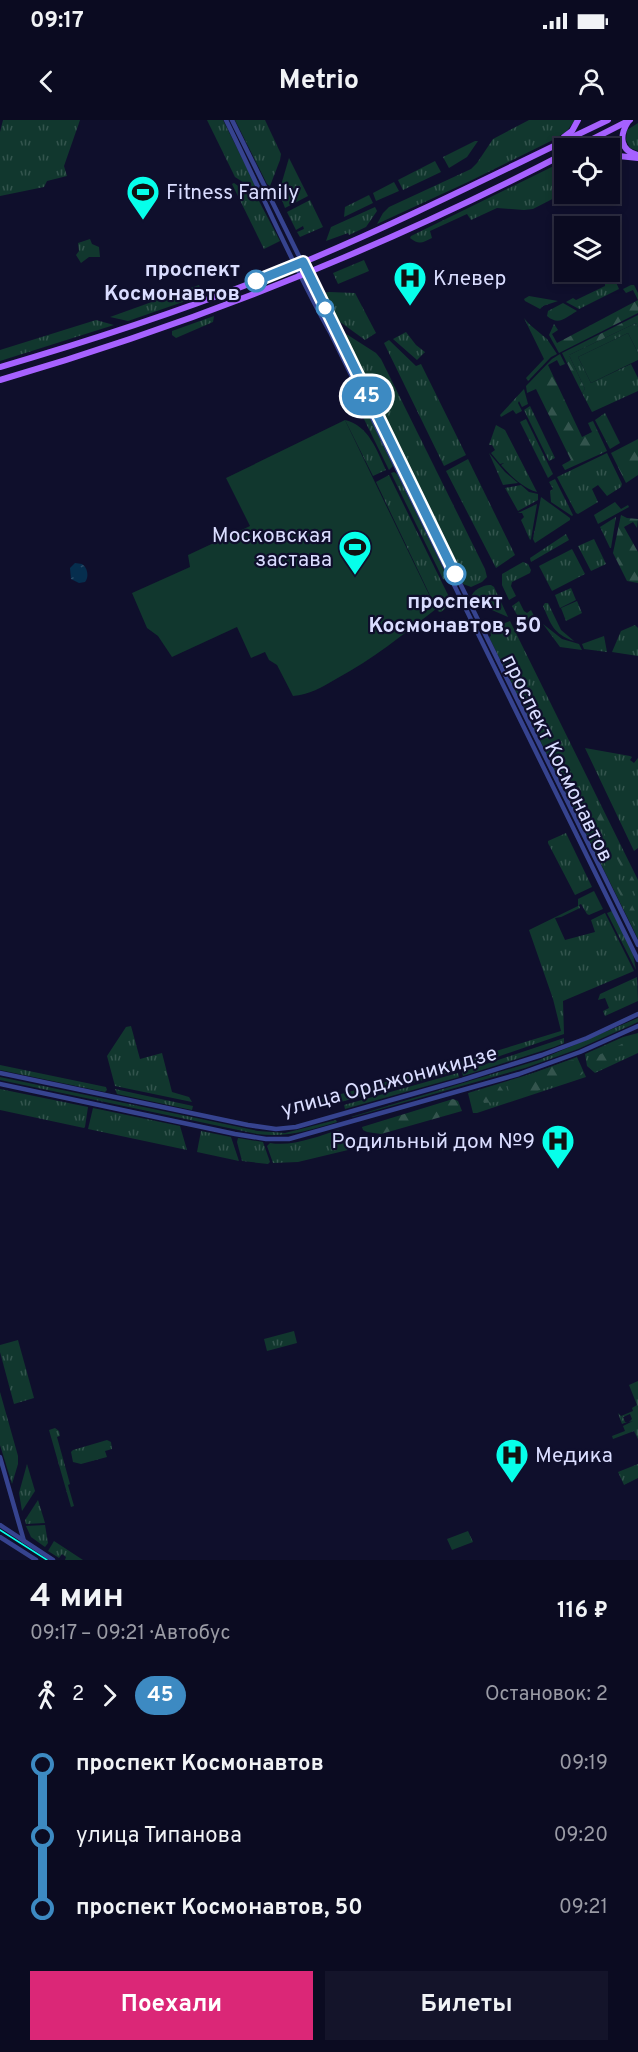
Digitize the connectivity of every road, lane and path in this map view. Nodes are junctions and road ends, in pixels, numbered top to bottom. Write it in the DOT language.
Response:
graph roads {
  1 [pos="226,120"];
  2 [pos="232,120"];
  3 [pos="579,120"];
  4 [pos="608,120"];
  5 [pos="629,121"];
  6 [pos="595,138"];
  7 [pos="545,150"];
  8 [pos="620,156"];
  9 [pos="638,157"];
  10 [pos="554,161"];
  11 [pos="303,262"];
  12 [pos="295,266"];
  13 [pos="308,273"];
  14 [pos="300,276"];
  15 [pos="0,367"];
  16 [pos="0,380"];
  17 [pos="638,945"];
  18 [pos="638,960"];
  19 [pos="638,1014"];
  20 [pos="638,1026"];
  21 [pos="0,1073"];
  22 [pos="0,1084"];
  23 [pos="0,1457"];
  24 [pos="0,1525"];
  25 [pos="0,1537"];
  26 [pos="24,1541"];
  27 [pos="19,1549"];
  28 [pos="36,1560"];
  29 [pos="54,1560"];
  1 -- 12 [label="street, проспект Космонавтов"];
  2 -- 11 [label="street, проспект Космонавтов"];
  3 -- 7 [label="main road"];
  4 -- 7 [label="main road"];
  5 -- 6 [label="main road"];
  5 -- 9 [label="main road"];
  7 -- 11 [label="main road"];
  8 -- 9 [label="main road"];
  10 -- 13 [label="main road"];
  11 -- 12 [label="main road"];
  11 -- 13 [label="street, проспект Космонавтов"];
  12 -- 14 [label="street, проспект Космонавтов"];
  12 -- 15 [label="main road"];
  13 -- 14 [label="main road"];
  13 -- 17 [label="street, проспект Космонавтов"];
  14 -- 16 [label="main road"];
  14 -- 18 [label="street, проспект Космонавтов"];
  19 -- 21 [label="street, улица Орджоникидзе"];
  20 -- 22 [label="street, улица Орджоникидзе"];
  23 -- 26 [label="street"];
  24 -- 26 [label="street"];
  25 -- 27 [label="street"];
  26 -- 27 [label="street"];
  26 -- 29 [label="street"];
  27 -- 28 [label="street"];
}
